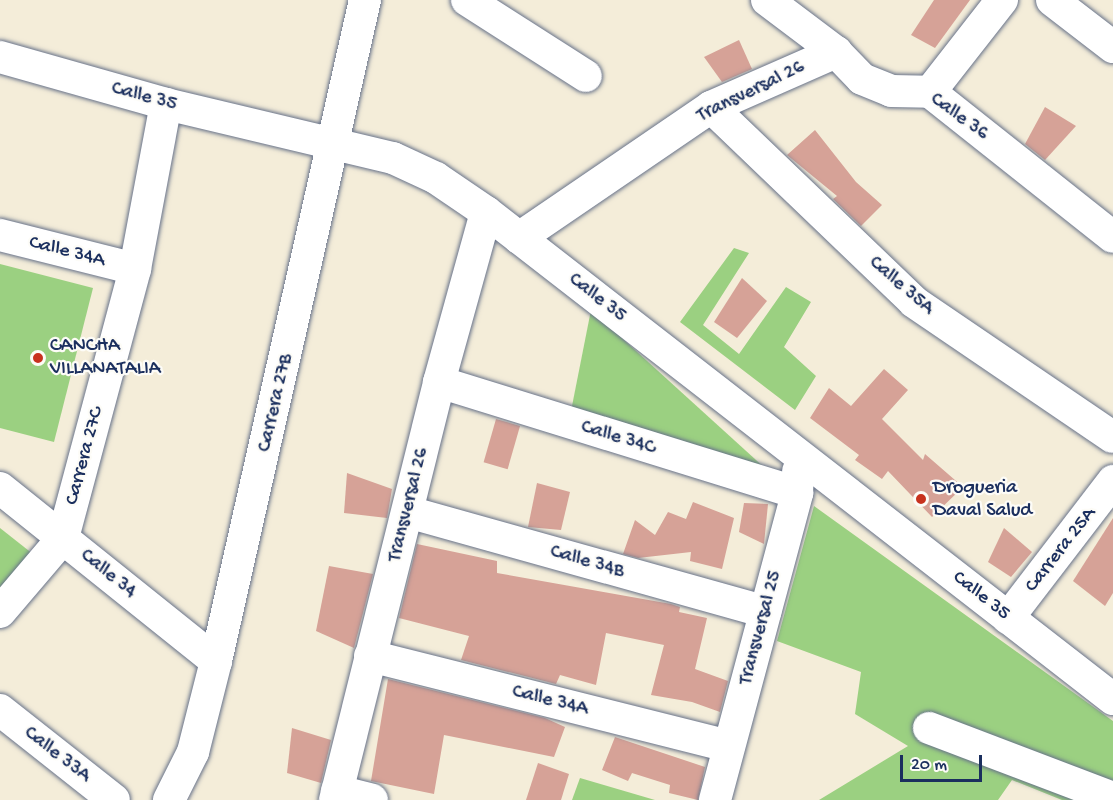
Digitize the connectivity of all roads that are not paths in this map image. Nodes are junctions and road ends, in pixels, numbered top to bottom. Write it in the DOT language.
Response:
graph roads {
  1 [pos="365,0"];
  2 [pos="467,0"];
  3 [pos="767,0"];
  4 [pos="1002,0"];
  5 [pos="1053,0"];
  6 [pos="1113,47"];
  7 [pos="836,52"];
  8 [pos="0,57"];
  9 [pos="586,76"];
  10 [pos="930,92"];
  11 [pos="166,104"];
  12 [pos="711,107"];
  13 [pos="333,143"];
  14 [pos="486,212"];
  15 [pos="0,235"];
  16 [pos="1113,237"];
  17 [pos="519,238"];
  18 [pos="135,269"];
  19 [pos="439,382"];
  20 [pos="1113,437"];
  21 [pos="799,455"];
  22 [pos="1113,481"];
  23 [pos="0,488"];
  24 [pos="797,493"];
  25 [pos="408,512"];
  26 [pos="63,538"];
  27 [pos="0,612"];
  28 [pos="765,612"];
  29 [pos="1008,618"];
  30 [pos="370,656"];
  31 [pos="216,661"];
  32 [pos="1113,699"];
  33 [pos="0,710"];
  34 [pos="929,728"];
  35 [pos="729,746"];
  36 [pos="336,796"];
  37 [pos="1113,798"];
  38 [pos="114,800"];
  39 [pos="169,800"];
  40 [pos="372,800"];
  41 [pos="715,800"];
  1 -- 13 [label="street, Carrera 27B"];
  2 -- 9 [label="street"];
  3 -- 7 [label="street, Calle 36"];
  4 -- 10 [label="street"];
  5 -- 6 [label="street"];
  7 -- 10 [label="street, Calle 36"];
  7 -- 12 [label="street, Transversal 26"];
  8 -- 11 [label="street, Calle 35"];
  10 -- 16 [label="street, Calle 36"];
  11 -- 13 [label="street, Calle 35"];
  11 -- 18 [label="street, Carrera 27C"];
  12 -- 17 [label="street, Transversal 26"];
  12 -- 20 [label="street, Calle 35A"];
  13 -- 14 [label="street, Calle 35"];
  13 -- 31 [label="street, Carrera 27B"];
  14 -- 17 [label="street, Calle 35"];
  14 -- 19 [label="street, Transversal 26"];
  15 -- 18 [label="street, Calle 34A"];
  17 -- 21 [label="street, Calle 35"];
  18 -- 26 [label="street, Carrera 27C"];
  19 -- 24 [label="street, Calle 34C"];
  19 -- 25 [label="street, Transversal 26"];
  21 -- 24 [label="street, Transversal 25"];
  21 -- 29 [label="street, Calle 35"];
  22 -- 29 [label="street, Carrera 25A"];
  23 -- 26 [label="street, Calle 34"];
  24 -- 28 [label="street, Transversal 25"];
  25 -- 28 [label="street, Calle 34B"];
  25 -- 30 [label="street, Transversal 26"];
  26 -- 27 [label="street, Carrera 27C"];
  26 -- 31 [label="street, Calle 34"];
  28 -- 35 [label="street, Transversal 25"];
  29 -- 32 [label="street, Calle 35"];
  30 -- 35 [label="street, Calle 34A"];
  30 -- 36 [label="street, Transversal 26"];
  31 -- 39 [label="street, Carrera 27B"];
  33 -- 38 [label="street, Calle 33A"];
  34 -- 37 [label="street"];
  35 -- 41 [label="street, Transversal 25"];
  36 -- 40 [label="street"];
}
